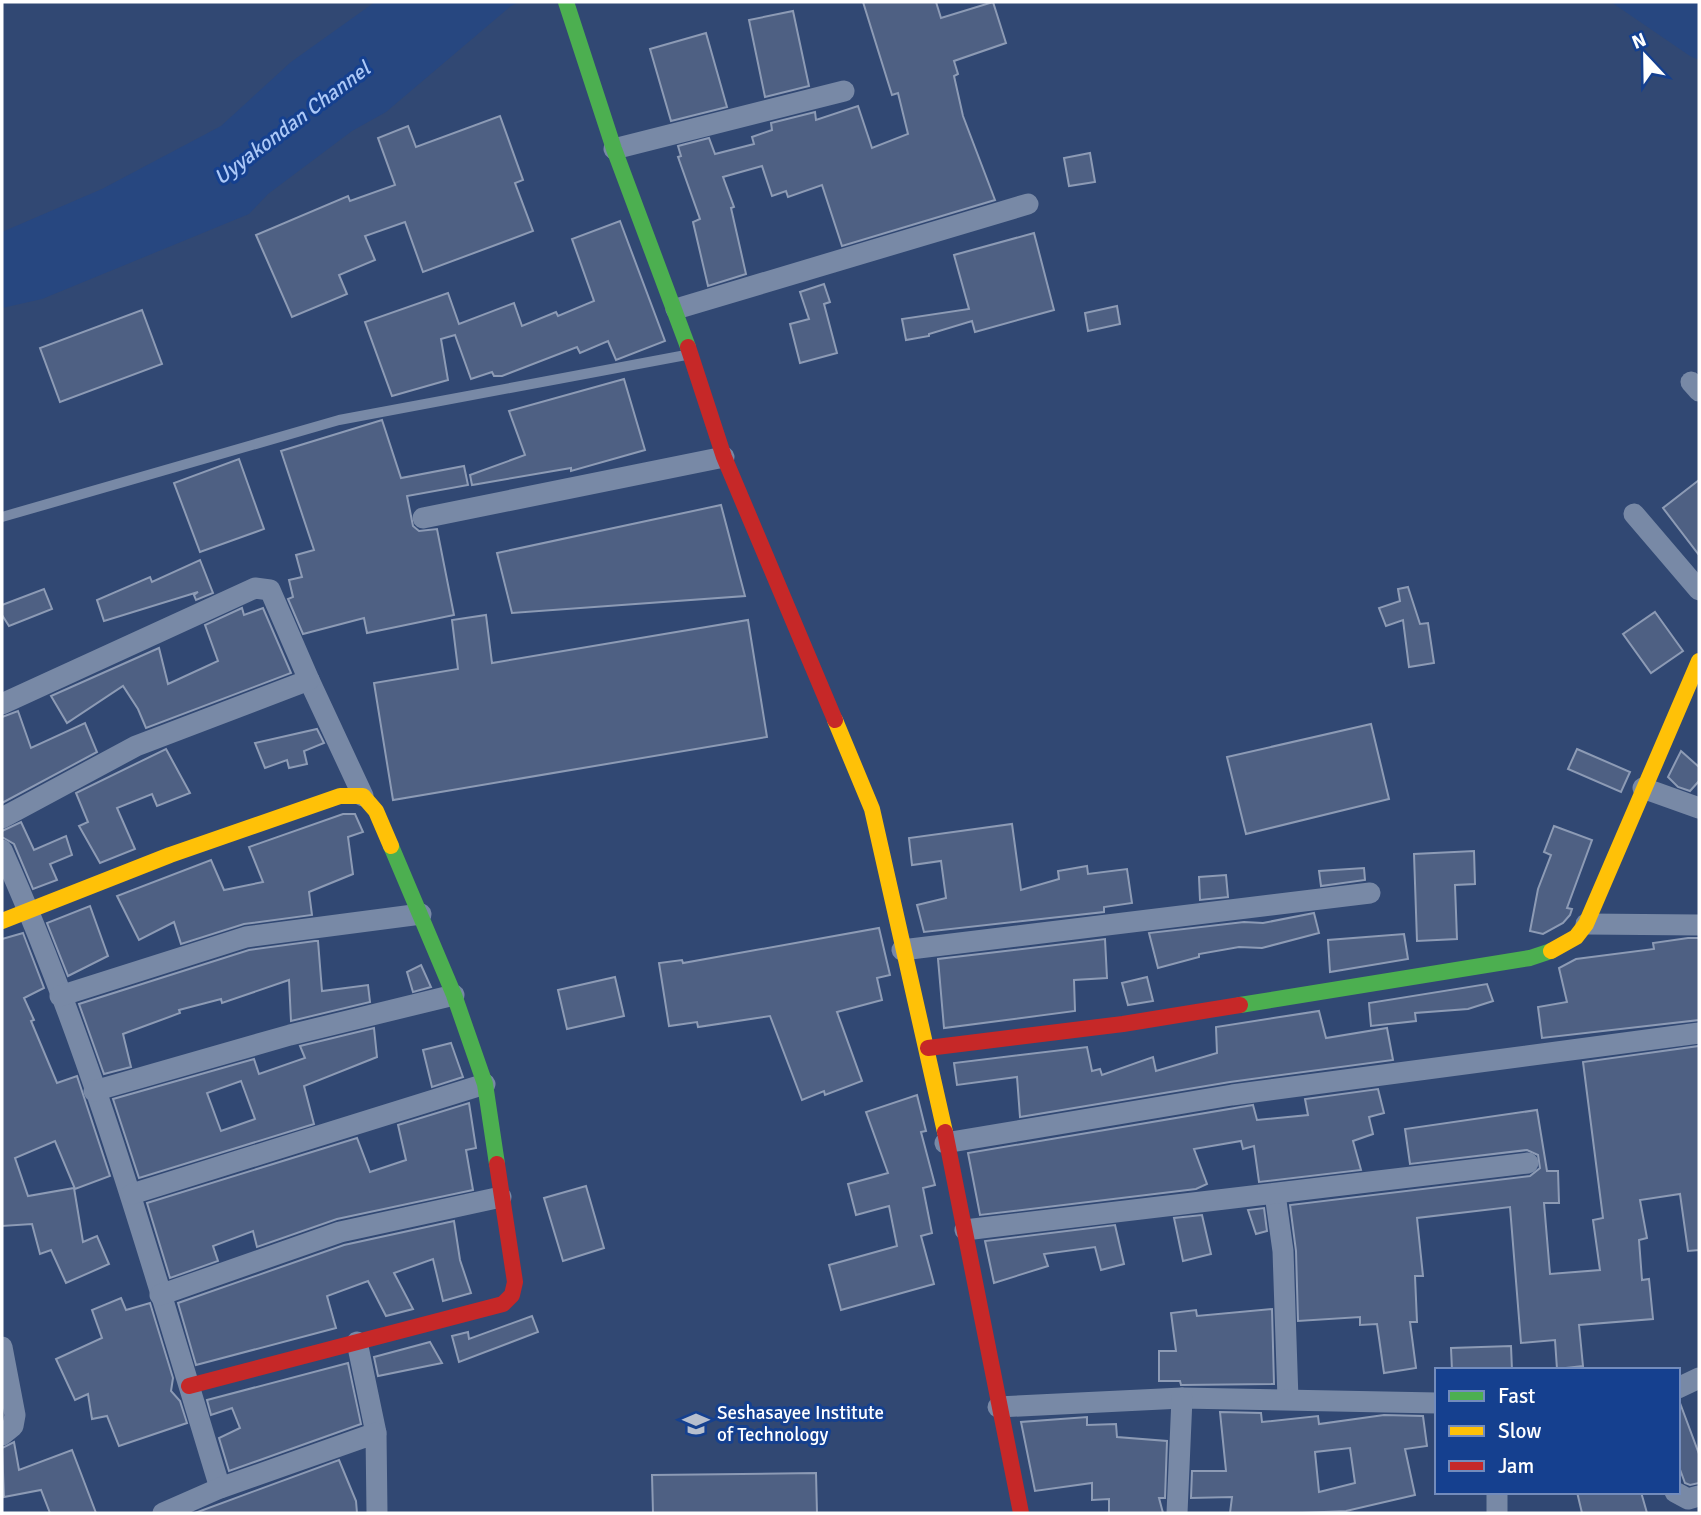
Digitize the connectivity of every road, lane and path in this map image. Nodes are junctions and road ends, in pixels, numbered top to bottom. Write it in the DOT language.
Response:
graph roads {
  1 [pos="566,2"];
  2 [pos="844,91"];
  3 [pos="614,149"];
  4 [pos="1028,204"];
  5 [pos="676,309"];
  6 [pos="690,354"];
  7 [pos="724,457"];
  8 [pos="1634,514"];
  9 [pos="2,517"];
  10 [pos="423,518"];
  11 [pos="1699,590"];
  12 [pos="1699,661"];
  13 [pos="309,680"];
  14 [pos="2,704"];
  15 [pos="1643,788"];
  16 [pos="363,796"];
  17 [pos="1699,808"];
  18 [pos="2,818"];
  19 [pos="2,850"];
  20 [pos="1370,893"];
  21 [pos="29,910"];
  22 [pos="421,914"];
  23 [pos="2,921"];
  24 [pos="1586,924"];
  25 [pos="1699,925"];
  26 [pos="902,950"];
  27 [pos="454,995"];
  28 [pos="60,996"];
  29 [pos="1699,1033"];
  30 [pos="928,1048"];
  31 [pos="485,1084"];
  32 [pos="93,1091"];
  33 [pos="945,1143"];
  34 [pos="1528,1163"];
  35 [pos="132,1194"];
  36 [pos="1275,1194"];
  37 [pos="501,1197"];
  38 [pos="965,1230"];
  39 [pos="160,1296"];
  40 [pos="357,1342"];
  41 [pos="2,1347"];
  42 [pos="1699,1378"];
  43 [pos="188,1386"];
  44 [pos="1680,1387"];
  45 [pos="1182,1398"];
  46 [pos="1288,1399"];
  47 [pos="1435,1402"];
  48 [pos="998,1407"];
  49 [pos="376,1433"];
  50 [pos="2,1435"];
  51 [pos="220,1488"];
  52 [pos="1497,1494"];
  53 [pos="1679,1494"];
  54 [pos="1699,1496"];
  55 [pos="163,1513"];
  56 [pos="377,1513"];
  57 [pos="1021,1513"];
  58 [pos="1177,1513"];
  59 [pos="1497,1513"];
  1 -- 3 [label="street"];
  2 -- 3 [label="street"];
  3 -- 5 [label="street"];
  4 -- 5 [label="street"];
  5 -- 6 [label="street"];
  6 -- 7 [label="street"];
  6 -- 9 [label="lane"];
  7 -- 10 [label="street"];
  7 -- 26 [label="street"];
  8 -- 11 [label="street"];
  12 -- 15 [label="street"];
  13 -- 14 [label="street"];
  13 -- 16 [label="street"];
  13 -- 18 [label="street"];
  15 -- 17 [label="street"];
  15 -- 24 [label="street"];
  16 -- 21 [label="street"];
  16 -- 22 [label="street"];
  19 -- 21 [label="street"];
  20 -- 26 [label="street"];
  21 -- 23 [label="street"];
  21 -- 28 [label="street"];
  22 -- 27 [label="street"];
  22 -- 28 [label="street"];
  24 -- 25 [label="street"];
  24 -- 30 [label="street"];
  26 -- 30 [label="street"];
  27 -- 31 [label="street"];
  27 -- 32 [label="street"];
  28 -- 32 [label="street"];
  29 -- 33 [label="street"];
  30 -- 33 [label="street"];
  31 -- 35 [label="street"];
  31 -- 37 [label="street"];
  32 -- 35 [label="street"];
  33 -- 38 [label="street"];
  34 -- 36 [label="street"];
  35 -- 39 [label="street"];
  36 -- 38 [label="street"];
  36 -- 46 [label="street"];
  37 -- 39 [label="street"];
  37 -- 40 [label="street"];
  38 -- 48 [label="street"];
  39 -- 43 [label="street"];
  40 -- 43 [label="street"];
  40 -- 49 [label="street"];
  41 -- 50 [label="street"];
  42 -- 44 [label="street"];
  43 -- 51 [label="street"];
  45 -- 46 [label="street"];
  45 -- 48 [label="street"];
  45 -- 58 [label="street"];
  46 -- 47 [label="street"];
  48 -- 57 [label="street"];
  49 -- 51 [label="street"];
  49 -- 56 [label="street"];
  51 -- 55 [label="street"];
  52 -- 59 [label="street"];
  53 -- 54 [label="street"];
}
